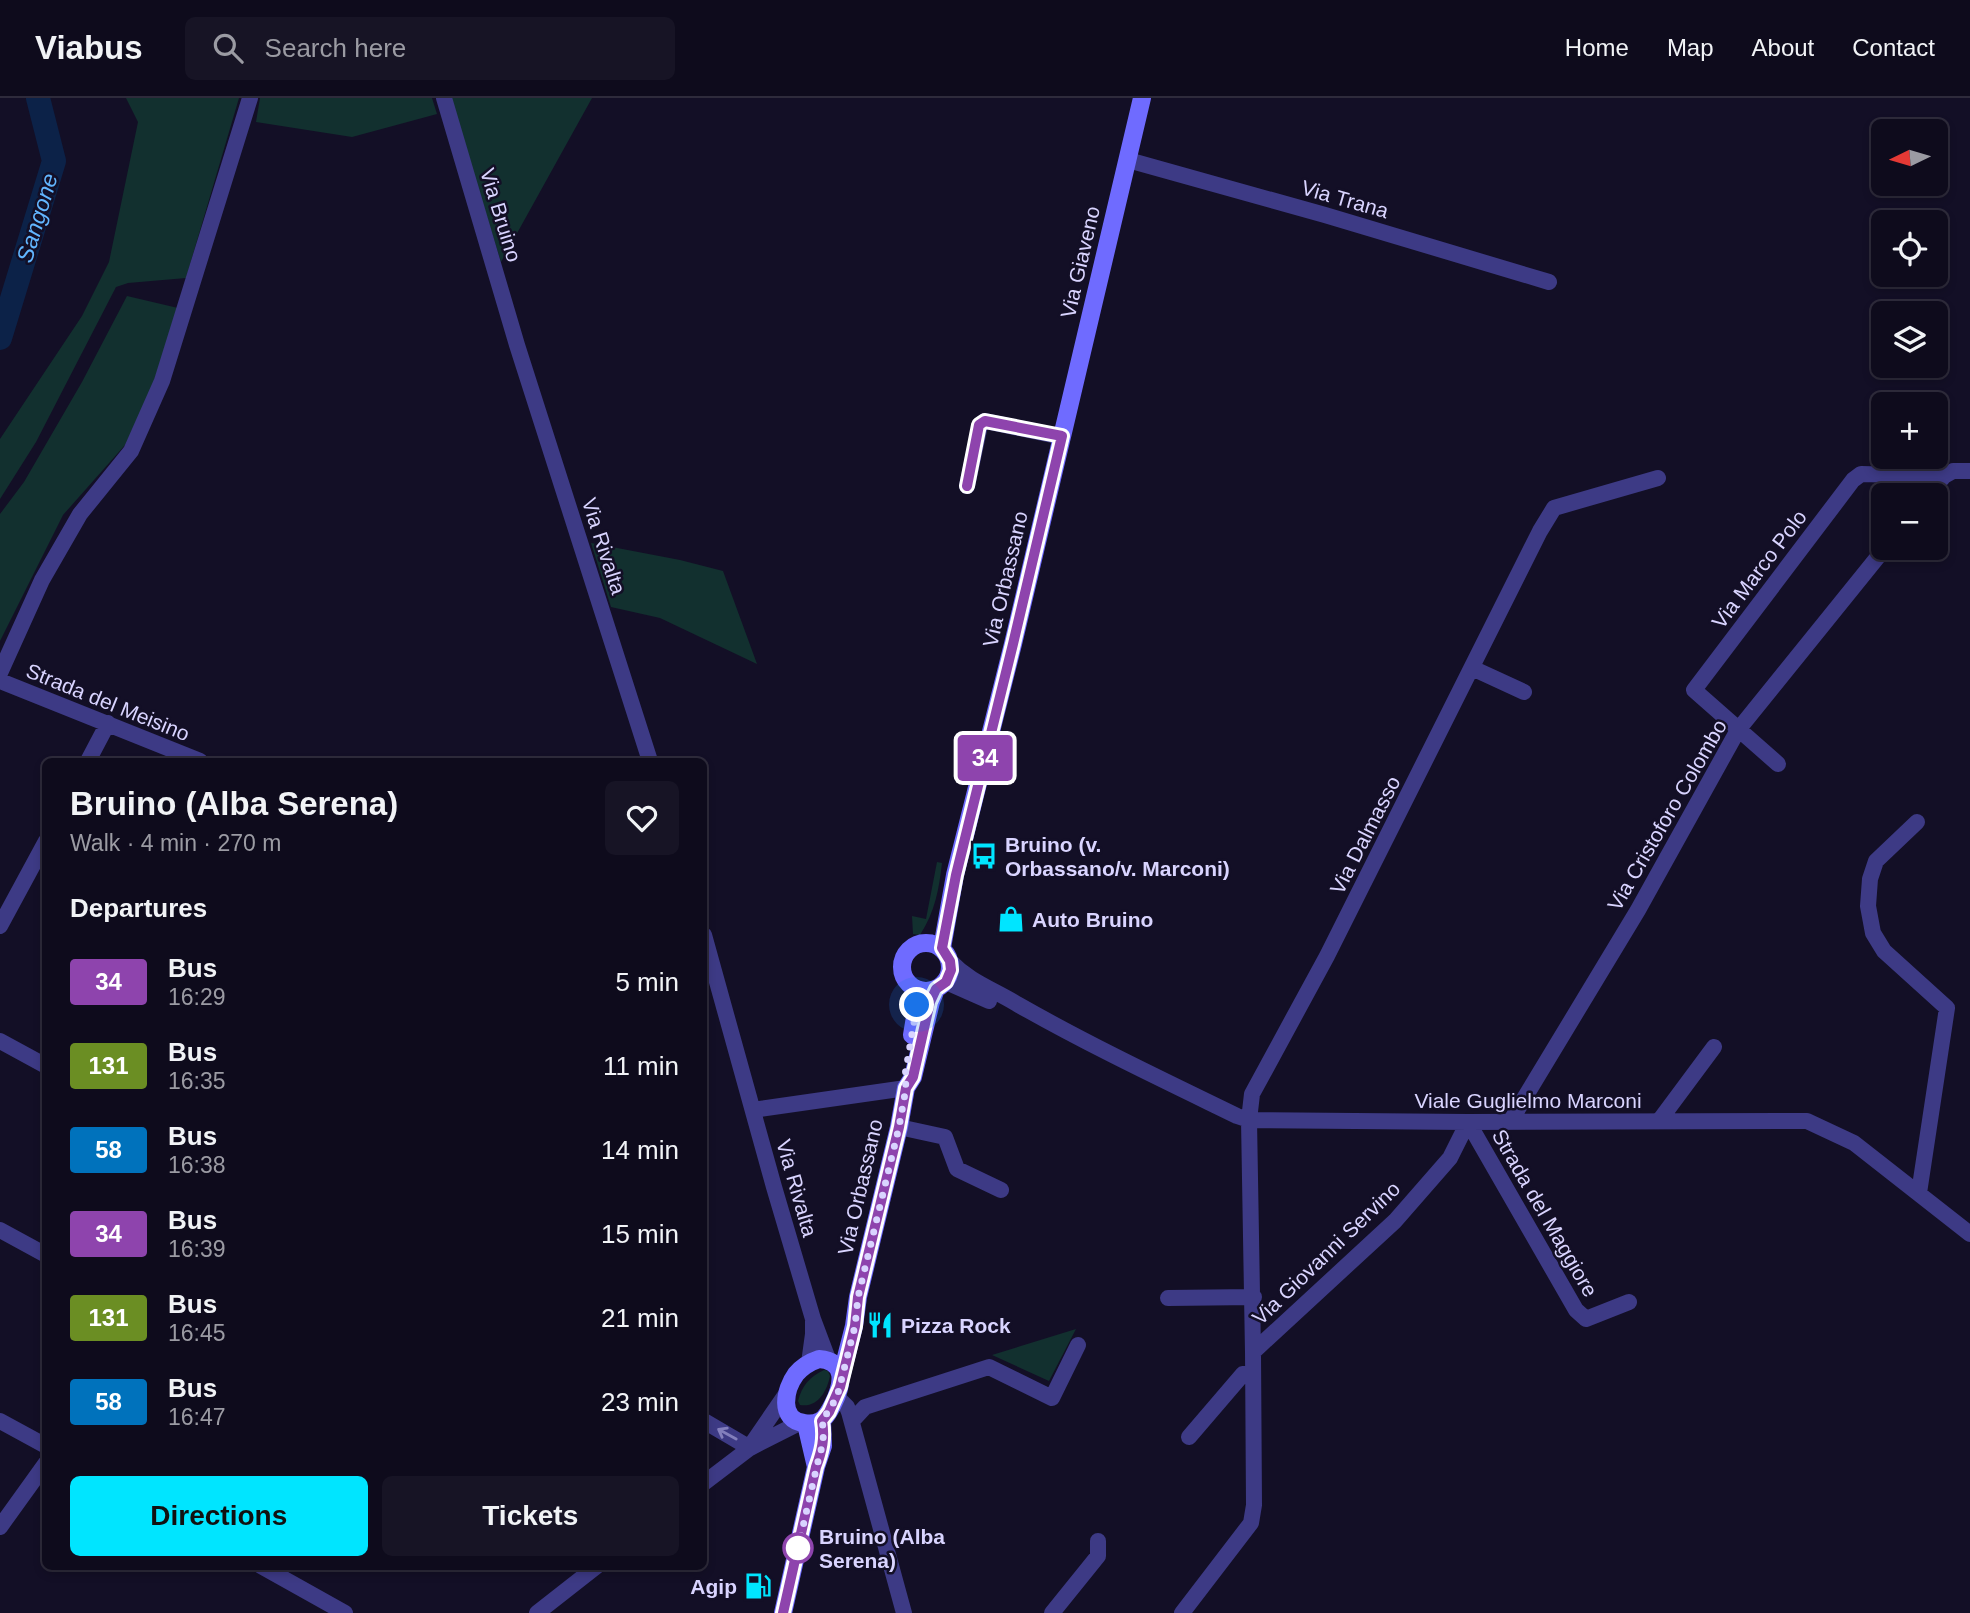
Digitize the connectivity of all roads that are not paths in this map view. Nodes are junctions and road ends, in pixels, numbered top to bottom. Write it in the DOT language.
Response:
graph roads {
  1 [pos="250,98"];
  2 [pos="444,98"];
  3 [pos="1142,98"];
  4 [pos="1128,160"];
  5 [pos="1549,282"];
  6 [pos="517,345"];
  7 [pos="1062,436"];
  8 [pos="1970,471"];
  9 [pos="1944,476"];
  10 [pos="1658,478"];
  11 [pos="1938,483"];
  12 [pos="967,486"];
  13 [pos="1875,560"];
  14 [pos="1472,667"];
  15 [pos="0,673"];
  16 [pos="0,681"];
  17 [pos="1524,692"];
  18 [pos="108,723"];
  19 [pos="1738,730"];
  20 [pos="90,758"];
  21 [pos="193,758"];
  22 [pos="649,758"];
  23 [pos="1778,764"];
  24 [pos="1917,822"];
  25 [pos="42,848"];
  26 [pos="0,926"];
  27 [pos="707,946"];
  28 [pos="940,951"];
  29 [pos="941,985"];
  30 [pos="913,987"];
  31 [pos="707,996"];
  32 [pos="722,1003"];
  33 [pos="1069,1034"];
  34 [pos="0,1041"];
  35 [pos="1714,1047"];
  36 [pos="42,1064"];
  37 [pos="906,1088"];
  38 [pos="753,1110"];
  39 [pos="1250,1120"];
  40 [pos="1659,1121"];
  41 [pos="1468,1122"];
  42 [pos="1510,1122"];
  43 [pos="899,1127"];
  44 [pos="1000,1191"];
  45 [pos="1919,1194"];
  46 [pos="0,1230"];
  47 [pos="1970,1234"];
  48 [pos="42,1253"];
  49 [pos="858,1297"];
  50 [pos="1254,1297"];
  51 [pos="1168,1298"];
  52 [pos="1629,1302"];
  53 [pos="813,1319"];
  54 [pos="1078,1345"];
  55 [pos="1254,1352"];
  56 [pos="828,1359"];
  57 [pos="809,1363"];
  58 [pos="1254,1373"];
  59 [pos="841,1377"];
  60 [pos="786,1394"];
  61 [pos="837,1397"];
  62 [pos="0,1420"];
  63 [pos="852,1421"];
  64 [pos="809,1422"];
  65 [pos="707,1424"];
  66 [pos="1189,1437"];
  67 [pos="42,1444"];
  68 [pos="750,1448"];
  69 [pos="42,1469"];
  70 [pos="707,1481"];
  71 [pos="0,1527"];
  72 [pos="1098,1541"];
  73 [pos="268,1570"];
  74 [pos="592,1570"];
  75 [pos="345,1613"];
  76 [pos="537,1613"];
  77 [pos="783,1613"];
  78 [pos="904,1613"];
  79 [pos="1052,1613"];
  80 [pos="1182,1613"];
  1 -- 15 [label="street"];
  2 -- 6 [label="street, Via Bruino"];
  3 -- 4 [label="main road, Via Giaveno"];
  4 -- 5 [label="street, Via Trana"];
  4 -- 7 [label="main road, Via Giaveno"];
  6 -- 22 [label="street, Via Rivalta"];
  7 -- 12 [label="street"];
  7 -- 28 [label="main road, Via Orbassano"];
  8 -- 9 [label="street, Via Marco Polo"];
  9 -- 11 [label="street"];
  9 -- 19 [label="street, Via Marco Polo"];
  10 -- 14 [label="street, Via Dalmasso"];
  13 -- 19 [label="street, Via Cristoforo Colombo"];
  14 -- 17 [label="street"];
  14 -- 39 [label="street, Via Dalmasso"];
  16 -- 18 [label="street, Strada del Meisino"];
  18 -- 20 [label="street"];
  18 -- 21 [label="street, Strada del Meisino"];
  19 -- 23 [label="street, Via Marco Polo"];
  19 -- 42 [label="street, Via Cristoforo Colombo"];
  24 -- 45 [label="street"];
  25 -- 26 [label="street"];
  27 -- 32 [label="street, Via Rivalta"];
  28 -- 29 [label="main road, Via Orbassano"];
  28 -- 30 [label="main road, Via Orbassano"];
  28 -- 33 [label="street, Viale Guglielmo Marconi"];
  29 -- 30 [label="main road"];
  29 -- 33 [label="street, Viale Guglielmo Marconi"];
  29 -- 37 [label="main road, Via Orbassano"];
  30 -- 37 [label="main road, Via Orbassano"];
  31 -- 32 [label="street"];
  32 -- 38 [label="street, Via Rivalta"];
  33 -- 39 [label="street, Viale Guglielmo Marconi"];
  34 -- 36 [label="street"];
  35 -- 40 [label="street"];
  37 -- 38 [label="street"];
  37 -- 43 [label="main road, Via Orbassano"];
  38 -- 53 [label="street, Via Rivalta"];
  39 -- 41 [label="street, Viale Guglielmo Marconi"];
  39 -- 50 [label="street, Via Dalmasso"];
  40 -- 42 [label="street, Viale Guglielmo Marconi"];
  40 -- 45 [label="street, Viale Guglielmo Marconi"];
  41 -- 42 [label="street, Viale Guglielmo Marconi"];
  41 -- 52 [label="street, Strada del Maggiore"];
  41 -- 55 [label="street, Via Giovanni Servino"];
  43 -- 44 [label="street"];
  43 -- 49 [label="main road, Via Orbassano"];
  45 -- 47 [label="street, Viale Guglielmo Marconi"];
  46 -- 48 [label="street"];
  49 -- 56 [label="main road, Via Orbassano"];
  49 -- 59 [label="main road, Via Orbassano"];
  50 -- 51 [label="street"];
  50 -- 55 [label="street, Via Dalmasso"];
  53 -- 56 [label="street, Via Rivalta"];
  53 -- 57 [label="street, Via Rivalta"];
  54 -- 63 [label="street"];
  55 -- 58 [label="street, Via Giovanni Servino"];
  56 -- 57 [label="main road"];
  56 -- 59 [label="main road"];
  57 -- 60 [label="main road"];
  58 -- 66 [label="street"];
  58 -- 80 [label="street, Via Giovanni Servino"];
  59 -- 61 [label="main road, Via Orbassano"];
  60 -- 64 [label="main road"];
  60 -- 68 [label="street"];
  61 -- 63 [label="street"];
  61 -- 64 [label="main road, Via Orbassano"];
  62 -- 67 [label="street"];
  63 -- 64 [label="street"];
  63 -- 78 [label="street"];
  64 -- 68 [label="street"];
  64 -- 77 [label="main road"];
  68 -- 65 [label="street, one-way"];
  68 -- 70 [label="street"];
  69 -- 71 [label="street"];
  72 -- 79 [label="street"];
  73 -- 75 [label="street"];
  74 -- 76 [label="street"];
}
